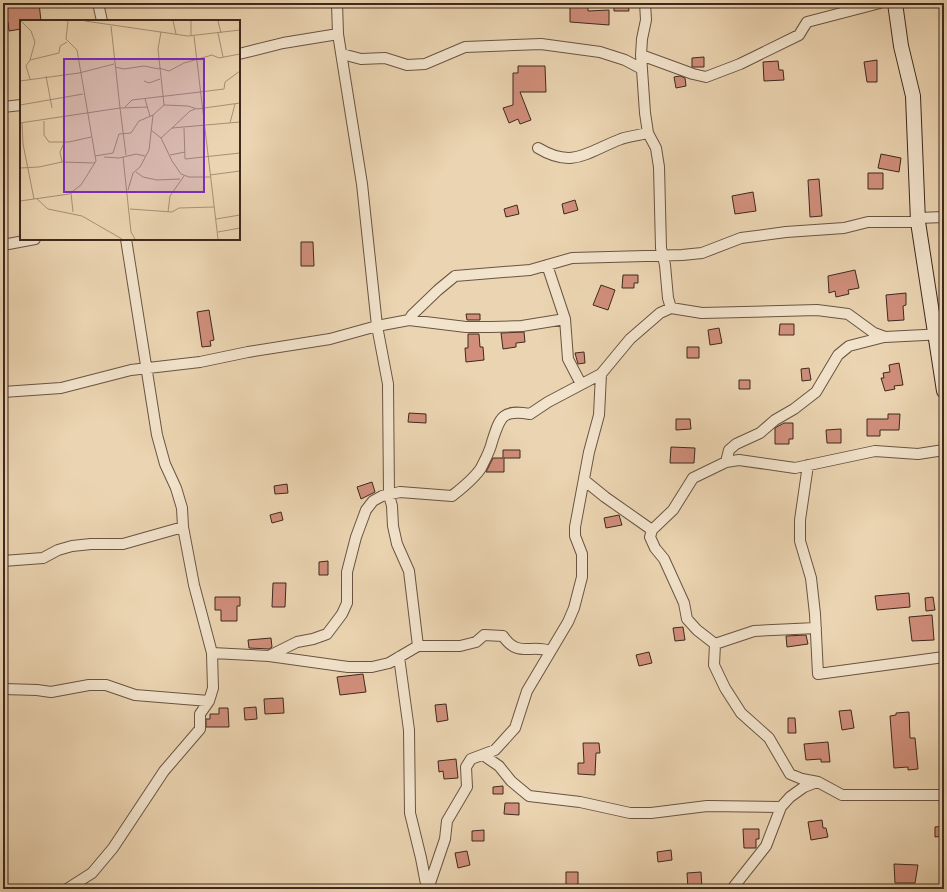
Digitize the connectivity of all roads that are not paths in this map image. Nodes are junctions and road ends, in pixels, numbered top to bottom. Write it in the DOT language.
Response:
graph roads {
  1 [pos="98,3"];
  2 [pos="337,3"];
  3 [pos="645,3"];
  4 [pos="880,3"];
  5 [pos="896,3"];
  6 [pos="102,20"];
  7 [pos="338,34"];
  8 [pos="240,54"];
  9 [pos="342,54"];
  10 [pos="641,55"];
  11 [pos="642,69"];
  12 [pos="20,105"];
  13 [pos="3,107"];
  14 [pos="648,132"];
  15 [pos="538,148"];
  16 [pos="944,217"];
  17 [pos="918,220"];
  18 [pos="30,240"];
  19 [pos="126,240"];
  20 [pos="3,245"];
  21 [pos="662,256"];
  22 [pos="547,266"];
  23 [pos="671,308"];
  24 [pos="565,319"];
  25 [pos="409,320"];
  26 [pos="377,326"];
  27 [pos="939,334"];
  28 [pos="885,337"];
  29 [pos="146,368"];
  30 [pos="601,374"];
  31 [pos="581,384"];
  32 [pos="944,391"];
  33 [pos="3,392"];
  34 [pos="944,450"];
  35 [pos="726,462"];
  36 [pos="808,465"];
  37 [pos="584,480"];
  38 [pos="389,495"];
  39 [pos="183,527"];
  40 [pos="652,530"];
  41 [pos="3,562"];
  42 [pos="816,628"];
  43 [pos="715,644"];
  44 [pos="418,646"];
  45 [pos="550,651"];
  46 [pos="212,653"];
  47 [pos="269,656"];
  48 [pos="399,657"];
  49 [pos="944,657"];
  50 [pos="3,689"];
  51 [pos="209,701"];
  52 [pos="483,755"];
  53 [pos="818,782"];
  54 [pos="944,795"];
  55 [pos="781,807"];
  56 [pos="67,889"];
  57 [pos="427,889"];
  58 [pos="732,889"];
  1 -- 6 [label="street"];
  2 -- 7 [label="street"];
  3 -- 10 [label="street"];
  4 -- 10 [label="street"];
  5 -- 17 [label="street"];
  7 -- 8 [label="street"];
  7 -- 9 [label="street"];
  9 -- 11 [label="street"];
  9 -- 26 [label="street"];
  10 -- 11 [label="street"];
  11 -- 14 [label="street"];
  12 -- 13 [label="street"];
  14 -- 15 [label="street"];
  14 -- 21 [label="street"];
  16 -- 17 [label="street"];
  17 -- 21 [label="street"];
  17 -- 27 [label="street"];
  18 -- 20 [label="street"];
  19 -- 29 [label="street"];
  21 -- 22 [label="street"];
  21 -- 23 [label="street"];
  22 -- 24 [label="street"];
  22 -- 25 [label="street"];
  23 -- 28 [label="street"];
  23 -- 30 [label="street"];
  24 -- 25 [label="street"];
  24 -- 31 [label="street"];
  25 -- 26 [label="street"];
  26 -- 29 [label="street"];
  26 -- 38 [label="street"];
  27 -- 28 [label="street"];
  27 -- 32 [label="street"];
  28 -- 35 [label="street"];
  29 -- 33 [label="street"];
  29 -- 39 [label="street"];
  30 -- 31 [label="street"];
  30 -- 37 [label="street"];
  31 -- 38 [label="street"];
  34 -- 36 [label="street"];
  35 -- 36 [label="street"];
  35 -- 40 [label="street"];
  36 -- 42 [label="street"];
  37 -- 40 [label="street"];
  37 -- 45 [label="street"];
  38 -- 44 [label="street"];
  38 -- 47 [label="street"];
  39 -- 41 [label="street"];
  39 -- 46 [label="street"];
  40 -- 43 [label="street"];
  42 -- 43 [label="street"];
  42 -- 49 [label="street"];
  43 -- 53 [label="street"];
  44 -- 45 [label="street"];
  44 -- 48 [label="street"];
  45 -- 52 [label="street"];
  46 -- 47 [label="street"];
  46 -- 51 [label="street"];
  47 -- 48 [label="street"];
  48 -- 57 [label="street"];
  50 -- 51 [label="street"];
  51 -- 56 [label="street"];
  52 -- 55 [label="street"];
  52 -- 57 [label="street"];
  53 -- 54 [label="street"];
  53 -- 55 [label="street"];
  55 -- 58 [label="street"];
}
